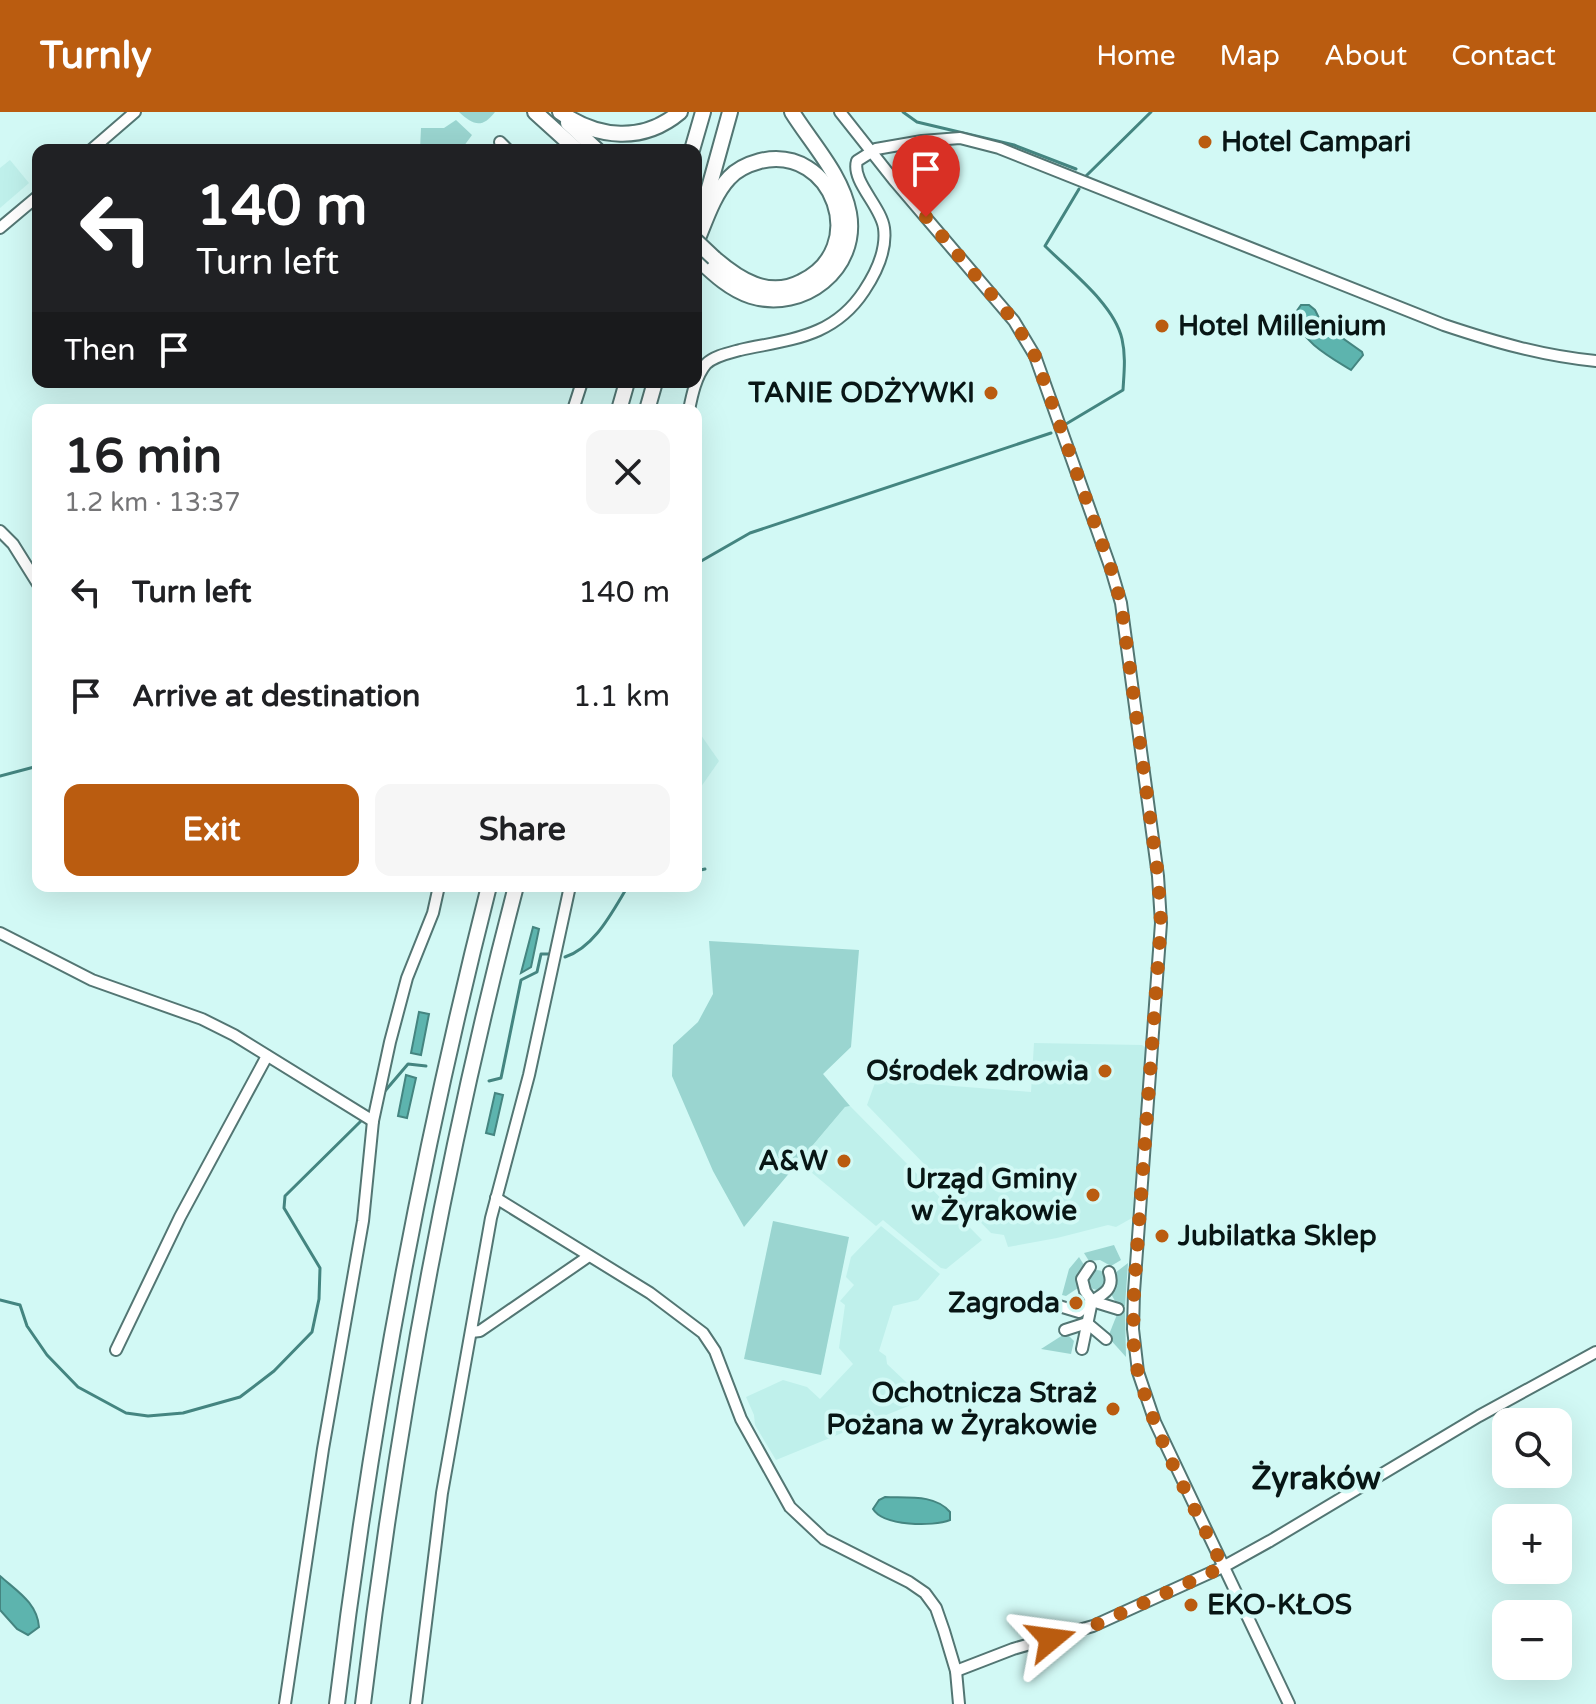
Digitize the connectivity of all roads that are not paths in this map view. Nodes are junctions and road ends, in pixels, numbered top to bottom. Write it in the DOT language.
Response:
graph roads {
  1 [pos="135,112"];
  2 [pos="535,112"];
  3 [pos="558,112"];
  4 [pos="680,112"];
  5 [pos="703,112"];
  6 [pos="730,112"];
  7 [pos="792,112"];
  8 [pos="840,112"];
  9 [pos="98,144"];
  10 [pos="568,144"];
  11 [pos="591,144"];
  12 [pos="694,144"];
  13 [pos="870,151"];
  14 [pos="32,201"];
  15 [pos="702,212"];
  16 [pos="0,228"];
  17 [pos="702,229"];
  18 [pos="702,250"];
  19 [pos="702,260"];
  20 [pos="712,264"];
  21 [pos="1596,361"];
  22 [pos="702,372"];
  23 [pos="0,531"];
  24 [pos="32,574"];
  25 [pos="438,892"];
  26 [pos="487,892"];
  27 [pos="515,892"];
  28 [pos="569,892"];
  29 [pos="0,933"];
  30 [pos="267,1056"];
  31 [pos="373,1121"];
  32 [pos="496,1198"];
  33 [pos="589,1256"];
  34 [pos="1092,1301"];
  35 [pos="1059,1306"];
  36 [pos="1118,1309"];
  37 [pos="1087,1323"];
  38 [pos="1065,1330"];
  39 [pos="471,1332"];
  40 [pos="1106,1339"];
  41 [pos="1082,1349"];
  42 [pos="116,1350"];
  43 [pos="1596,1352"];
  44 [pos="1223,1567"];
  45 [pos="956,1671"];
  46 [pos="285,1704"];
  47 [pos="337,1704"];
  48 [pos="363,1704"];
  49 [pos="416,1704"];
  50 [pos="959,1704"];
  51 [pos="1289,1704"];
  1 -- 9 [label="street"];
  2 -- 10 [label="highway"];
  3 -- 4 [label="highway"];
  3 -- 11 [label="highway"];
  5 -- 12 [label="highway"];
  6 -- 15 [label="highway"];
  7 -- 20 [label="highway"];
  8 -- 13 [label="street"];
  13 -- 21 [label="street"];
  13 -- 22 [label="street"];
  13 -- 44 [label="street"];
  14 -- 16 [label="street"];
  17 -- 20 [label="highway"];
  18 -- 20 [label="highway, bridge"];
  19 -- 20 [label="highway"];
  23 -- 24 [label="street"];
  25 -- 31 [label="street"];
  26 -- 47 [label="highway"];
  27 -- 48 [label="highway"];
  28 -- 32 [label="street"];
  29 -- 30 [label="street"];
  30 -- 31 [label="street"];
  30 -- 42 [label="street"];
  31 -- 46 [label="street"];
  32 -- 33 [label="street"];
  32 -- 39 [label="street"];
  33 -- 39 [label="street"];
  33 -- 45 [label="street"];
  34 -- 34 [label="street"];
  34 -- 35 [label="street"];
  34 -- 36 [label="street"];
  34 -- 37 [label="street"];
  37 -- 38 [label="street"];
  37 -- 40 [label="street"];
  37 -- 41 [label="street"];
  39 -- 49 [label="street"];
  43 -- 44 [label="street"];
  44 -- 45 [label="street"];
  44 -- 51 [label="street"];
  45 -- 50 [label="street"];
}
